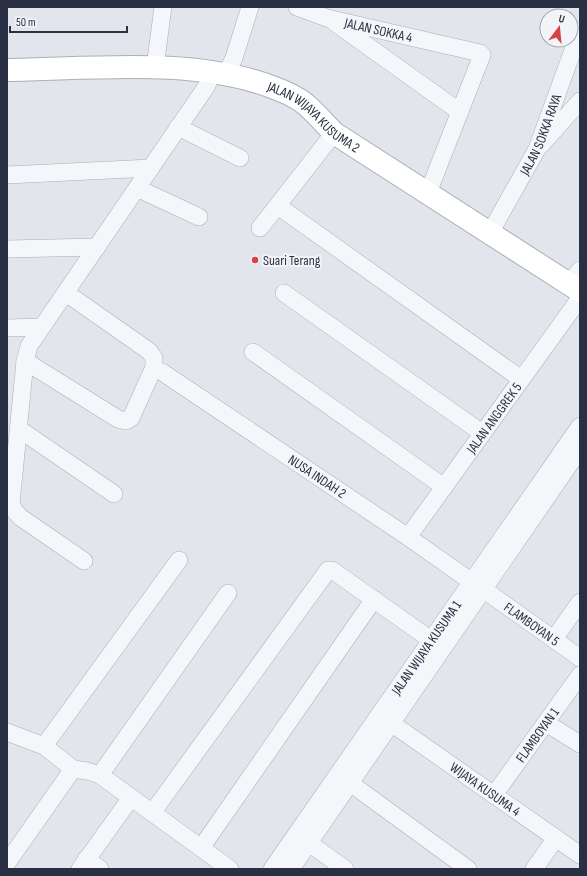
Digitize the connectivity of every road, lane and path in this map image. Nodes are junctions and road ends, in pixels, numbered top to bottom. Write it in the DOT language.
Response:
graph roads {
  1 [pos="163,7"];
  2 [pos="250,7"];
  3 [pos="297,7"];
  4 [pos="327,18"];
  5 [pos="580,32"];
  6 [pos="155,67"];
  7 [pos="7,70"];
  8 [pos="219,74"];
  9 [pos="580,101"];
  10 [pos="460,112"];
  11 [pos="178,127"];
  12 [pos="334,133"];
  13 [pos="537,149"];
  14 [pos="240,158"];
  15 [pos="151,168"];
  16 [pos="7,175"];
  17 [pos="137,188"];
  18 [pos="428,193"];
  19 [pos="278,206"];
  20 [pos="199,217"];
  21 [pos="260,228"];
  22 [pos="490,233"];
  23 [pos="97,247"];
  24 [pos="7,249"];
  25 [pos="577,286"];
  26 [pos="66,293"];
  27 [pos="284,293"];
  28 [pos="41,327"];
  29 [pos="7,328"];
  30 [pos="253,352"];
  31 [pos="25,361"];
  32 [pos="162,372"];
  33 [pos="521,379"];
  34 [pos="580,426"];
  35 [pos="20,429"];
  36 [pos="482,433"];
  37 [pos="580,449"];
  38 [pos="444,487"];
  39 [pos="114,494"];
  40 [pos="408,537"];
  41 [pos="84,560"];
  42 [pos="179,560"];
  43 [pos="477,586"];
  44 [pos="228,593"];
  45 [pos="374,599"];
  46 [pos="580,602"];
  47 [pos="554,639"];
  48 [pos="437,644"];
  49 [pos="580,658"];
  50 [pos="580,675"];
  51 [pos="391,723"];
  52 [pos="546,723"];
  53 [pos="7,732"];
  54 [pos="580,744"];
  55 [pos="44,746"];
  56 [pos="73,769"];
  57 [pos="100,775"];
  58 [pos="350,783"];
  59 [pos="494,795"];
  60 [pos="130,799"];
  61 [pos="152,813"];
  62 [pos="556,838"];
  63 [pos="309,843"];
  64 [pos="201,848"];
  65 [pos="580,855"];
  66 [pos="7,863"];
  67 [pos="83,864"];
  68 [pos="100,869"];
  69 [pos="230,869"];
  70 [pos="272,869"];
  71 [pos="291,869"];
  72 [pos="345,869"];
  73 [pos="468,869"];
  74 [pos="534,869"];
  1 -- 6 [label="street"];
  2 -- 8 [label="street"];
  3 -- 4 [label="street"];
  4 -- 10 [label="street, JALAN SOKKA 4"];
  4 -- 10 [label="street, JALAN SOKKA 4"];
  5 -- 13 [label="street, JALAN SOKKA RAYA"];
  6 -- 7 [label="street, JALAN WIJAYA KUSUMA 2"];
  6 -- 8 [label="street, JALAN WIJAYA KUSUMA 2"];
  8 -- 11 [label="street"];
  8 -- 12 [label="street, JALAN WIJAYA KUSUMA 2"];
  9 -- 13 [label="street"];
  10 -- 18 [label="street, JALAN SOKKA 4"];
  11 -- 14 [label="street"];
  11 -- 15 [label="street"];
  12 -- 18 [label="street, JALAN WIJAYA KUSUMA 2"];
  12 -- 19 [label="street"];
  13 -- 22 [label="street, JALAN SOKKA RAYA"];
  15 -- 16 [label="street"];
  15 -- 17 [label="street"];
  17 -- 20 [label="street"];
  17 -- 23 [label="street"];
  18 -- 22 [label="street, JALAN WIJAYA KUSUMA 2"];
  19 -- 21 [label="street"];
  19 -- 33 [label="street"];
  22 -- 25 [label="street, JALAN WIJAYA KUSUMA 2"];
  23 -- 24 [label="street"];
  23 -- 26 [label="street"];
  25 -- 33 [label="street, JALAN ANGGREK 5"];
  26 -- 28 [label="street"];
  26 -- 31 [label="street"];
  27 -- 36 [label="street"];
  28 -- 29 [label="street"];
  28 -- 31 [label="street"];
  30 -- 38 [label="street"];
  31 -- 35 [label="street"];
  32 -- 40 [label="street, NUSA INDAH 2"];
  33 -- 36 [label="street, JALAN ANGGREK 5"];
  34 -- 43 [label="street, JALAN WIJAYA KUSUMA 1"];
  35 -- 39 [label="street"];
  35 -- 41 [label="street"];
  36 -- 38 [label="street, JALAN ANGGREK 5"];
  37 -- 43 [label="street, JALAN WIJAYA KUSUMA 1"];
  38 -- 40 [label="street, JALAN ANGGREK 5"];
  40 -- 43 [label="street, NUSA INDAH 2"];
  42 -- 55 [label="street"];
  43 -- 47 [label="street, FLAMBOYAN 5"];
  43 -- 48 [label="street, JALAN WIJAYA KUSUMA 1"];
  44 -- 57 [label="street"];
  45 -- 48 [label="street"];
  45 -- 61 [label="street"];
  45 -- 64 [label="street"];
  46 -- 47 [label="street"];
  47 -- 49 [label="street, FLAMBOYAN 5"];
  48 -- 51 [label="street, JALAN WIJAYA KUSUMA 1"];
  48 -- 70 [label="street, JALAN WIJAYA KUSUMA 1"];
  50 -- 52 [label="street, FLAMBOYAN 1"];
  51 -- 58 [label="street, JALAN WIJAYA KUSUMA 1"];
  51 -- 59 [label="street, WIJAYA KUSUMA 4"];
  52 -- 54 [label="street"];
  52 -- 59 [label="street, FLAMBOYAN 1"];
  53 -- 55 [label="street"];
  55 -- 56 [label="street"];
  56 -- 57 [label="street"];
  56 -- 66 [label="street"];
  57 -- 60 [label="street"];
  58 -- 63 [label="street, JALAN WIJAYA KUSUMA 1"];
  58 -- 73 [label="street"];
  59 -- 62 [label="street, WIJAYA KUSUMA 4"];
  60 -- 61 [label="street"];
  60 -- 67 [label="street"];
  61 -- 64 [label="street"];
  62 -- 65 [label="street, WIJAYA KUSUMA 4"];
  62 -- 74 [label="street"];
  63 -- 71 [label="street, JALAN WIJAYA KUSUMA 1"];
  63 -- 72 [label="street"];
  64 -- 69 [label="street"];
  67 -- 68 [label="street"];
}
